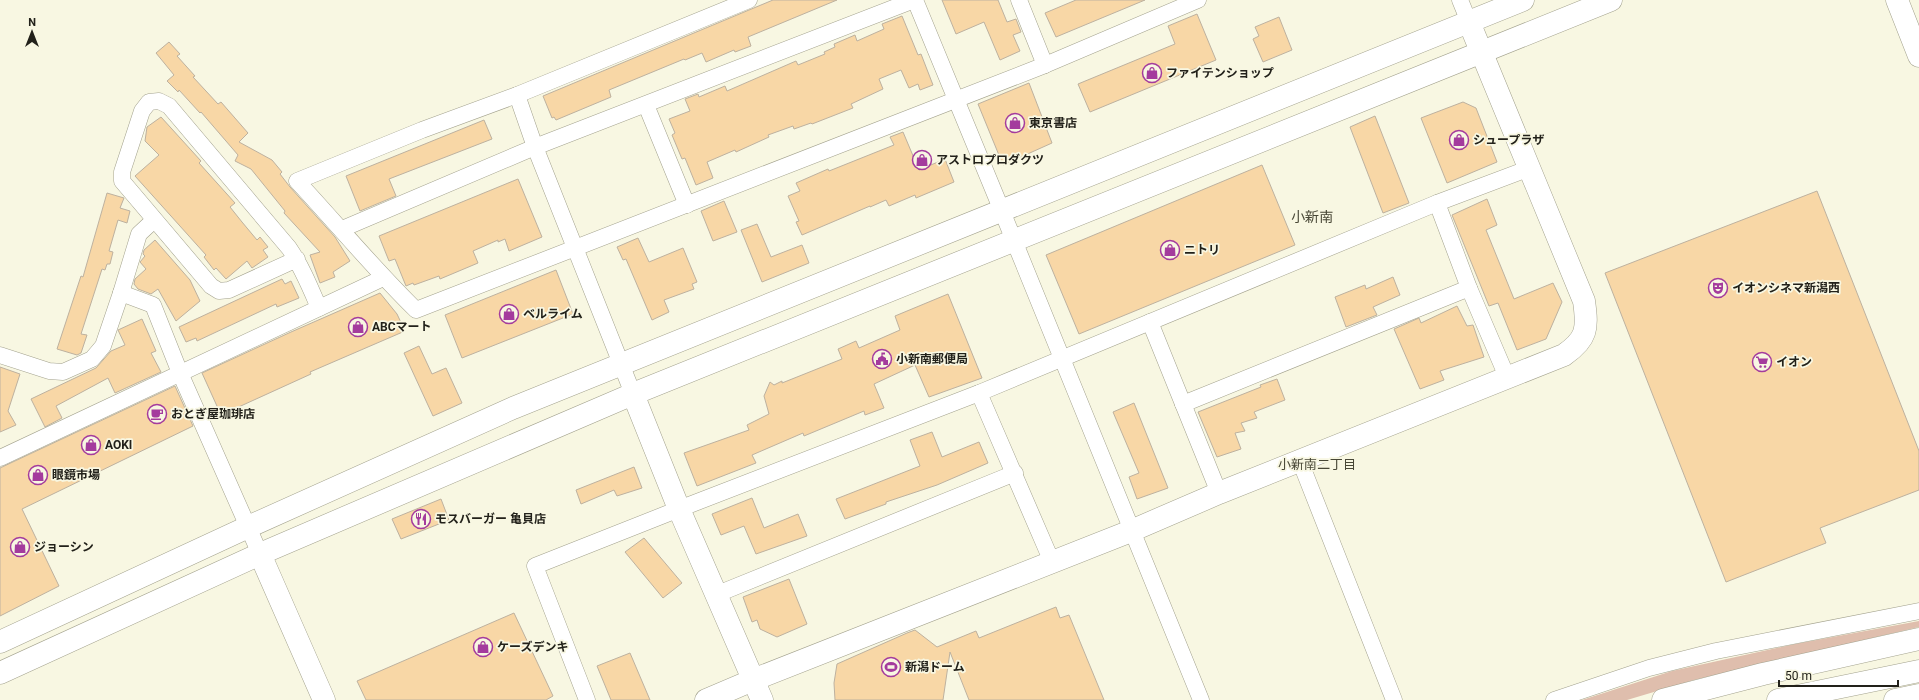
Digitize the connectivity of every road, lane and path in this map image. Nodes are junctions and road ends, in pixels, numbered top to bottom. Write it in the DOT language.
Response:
graph roads {
  1 [pos="749,0"];
  2 [pos="914,0"];
  3 [pos="1019,0"];
  4 [pos="1198,0"];
  5 [pos="1460,0"];
  6 [pos="1523,0"];
  7 [pos="1611,0"];
  8 [pos="1897,0"];
  9 [pos="1468,22"];
  10 [pos="1482,52"];
  11 [pos="1919,56"];
  12 [pos="1045,65"];
  13 [pos="517,95"];
  14 [pos="955,98"];
  15 [pos="646,105"];
  16 [pos="534,147"];
  17 [pos="1530,168"];
  18 [pos="1437,203"];
  19 [pos="687,205"];
  20 [pos="1002,211"];
  21 [pos="154,220"];
  22 [pos="342,229"];
  23 [pos="1014,240"];
  24 [pos="574,248"];
  25 [pos="297,259"];
  26 [pos="383,278"];
  27 [pos="1469,288"];
  28 [pos="121,292"];
  29 [pos="319,308"];
  30 [pos="1150,322"];
  31 [pos="0,355"];
  32 [pos="1062,358"];
  33 [pos="620,365"];
  34 [pos="180,373"];
  35 [pos="1507,377"];
  36 [pos="979,393"];
  37 [pos="633,394"];
  38 [pos="1183,404"];
  39 [pos="0,458"];
  40 [pos="1300,461"];
  41 [pos="1015,473"];
  42 [pos="1219,493"];
  43 [pos="679,509"];
  44 [pos="248,527"];
  45 [pos="1132,531"];
  46 [pos="260,554"];
  47 [pos="1052,562"];
  48 [pos="715,595"];
  49 [pos="1919,611"];
  50 [pos="1919,639"];
  51 [pos="0,642"];
  52 [pos="1919,671"];
  53 [pos="0,673"];
  54 [pos="753,680"];
  55 [pos="1919,695"];
  56 [pos="1783,699"];
  57 [pos="324,700"];
  58 [pos="587,700"];
  59 [pos="706,700"];
  60 [pos="762,700"];
  61 [pos="1201,700"];
  62 [pos="1394,700"];
  63 [pos="1554,700"];
  64 [pos="1663,700"];
  65 [pos="1896,700"];
  1 -- 13 [label="street"];
  2 -- 14 [label="street"];
  2 -- 15 [label="street"];
  3 -- 12 [label="street"];
  4 -- 12 [label="street"];
  5 -- 9 [label="street"];
  6 -- 9 [label="main road"];
  7 -- 10 [label="main road"];
  8 -- 11 [label="main road"];
  9 -- 10 [label="main road"];
  9 -- 20 [label="main road"];
  10 -- 17 [label="main road"];
  10 -- 23 [label="main road"];
  12 -- 14 [label="street"];
  13 -- 16 [label="street"];
  13 -- 22 [label="street"];
  14 -- 19 [label="street"];
  14 -- 20 [label="street"];
  15 -- 16 [label="street"];
  15 -- 19 [label="street"];
  16 -- 22 [label="street"];
  16 -- 24 [label="street"];
  17 -- 18 [label="street"];
  17 -- 35 [label="main road"];
  18 -- 27 [label="street"];
  18 -- 30 [label="street"];
  19 -- 24 [label="street"];
  20 -- 23 [label="street"];
  20 -- 33 [label="main road"];
  21 -- 25 [label="street"];
  21 -- 25 [label="street"];
  21 -- 28 [label="street"];
  22 -- 26 [label="street"];
  23 -- 32 [label="street"];
  23 -- 37 [label="main road"];
  24 -- 26 [label="street"];
  24 -- 33 [label="street"];
  25 -- 29 [label="street"];
  26 -- 29 [label="street"];
  27 -- 35 [label="street"];
  27 -- 38 [label="street"];
  28 -- 31 [label="street"];
  28 -- 34 [label="street"];
  29 -- 34 [label="street"];
  30 -- 32 [label="street"];
  30 -- 38 [label="street"];
  32 -- 36 [label="street"];
  32 -- 45 [label="street"];
  33 -- 37 [label="street"];
  33 -- 44 [label="main road"];
  34 -- 39 [label="street"];
  34 -- 44 [label="street"];
  35 -- 40 [label="main road"];
  36 -- 41 [label="street"];
  36 -- 43 [label="street"];
  37 -- 43 [label="main road"];
  37 -- 46 [label="main road"];
  38 -- 42 [label="street"];
  40 -- 42 [label="main road"];
  40 -- 62 [label="street"];
  41 -- 47 [label="street"];
  41 -- 48 [label="street"];
  42 -- 45 [label="main road"];
  43 -- 48 [label="main road"];
  43 -- 58 [label="street"];
  44 -- 46 [label="street"];
  44 -- 51 [label="main road"];
  45 -- 47 [label="main road"];
  45 -- 61 [label="street"];
  46 -- 53 [label="main road"];
  46 -- 57 [label="main road"];
  47 -- 54 [label="main road"];
  48 -- 54 [label="main road"];
  49 -- 63 [label="street"];
  50 -- 64 [label="main road"];
  52 -- 56 [label="main road"];
  54 -- 59 [label="main road"];
  54 -- 60 [label="main road"];
  55 -- 65 [label="main road"];
}
